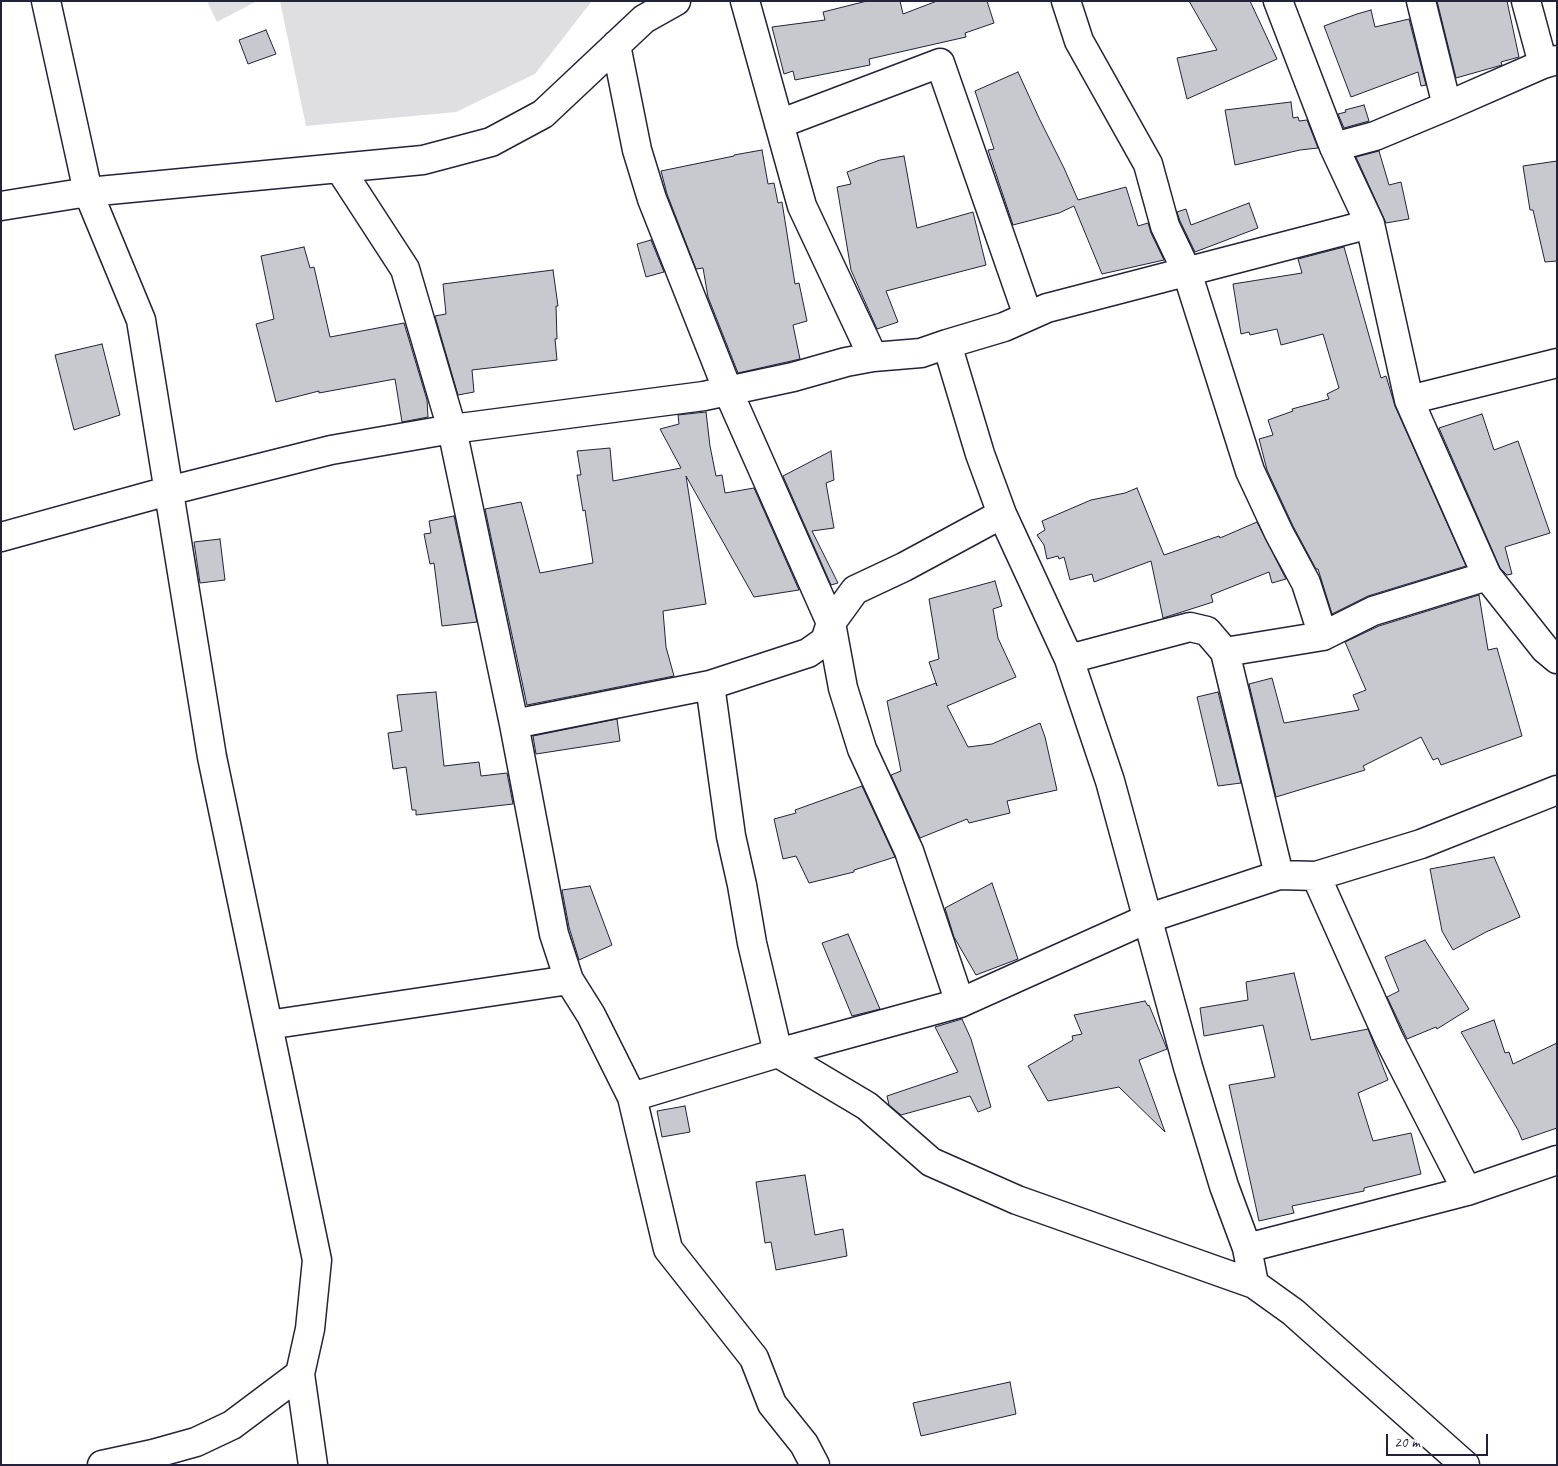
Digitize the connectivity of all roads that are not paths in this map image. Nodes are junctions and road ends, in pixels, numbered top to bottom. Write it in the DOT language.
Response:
graph roads {
  1 [pos="46,1"];
  2 [pos="676,1"];
  3 [pos="745,1"];
  4 [pos="1066,1"];
  5 [pos="1278,1"];
  6 [pos="1421,1"];
  7 [pos="1526,1"];
  8 [pos="616,45"];
  9 [pos="1550,62"];
  10 [pos="1447,106"];
  11 [pos="779,124"];
  12 [pos="1334,147"];
  13 [pos="340,168"];
  14 [pos="88,192"];
  15 [pos="1,206"];
  16 [pos="1370,224"];
  17 [pos="1187,272"];
  18 [pos="1028,316"];
  19 [pos="947,344"];
  20 [pos="873,358"];
  21 [pos="1557,363"];
  22 [pos="728,390"];
  23 [pos="1410,400"];
  24 [pos="452,429"];
  25 [pos="168,490"];
  26 [pos="1002,514"];
  27 [pos="1,537"];
  28 [pos="1487,576"];
  29 [pos="831,623"];
  30 [pos="1323,636"];
  31 [pos="1225,652"];
  32 [pos="1068,659"];
  33 [pos="1557,659"];
  34 [pos="710,685"];
  35 [pos="514,724"];
  36 [pos="1557,790"];
  37 [pos="1279,875"];
  38 [pos="1316,876"];
  39 [pos="1149,918"];
  40 [pos="569,980"];
  41 [pos="960,1003"];
  42 [pos="268,1025"];
  43 [pos="778,1054"];
  44 [pos="632,1097"];
  45 [pos="1557,1160"];
  46 [pos="1467,1191"];
  47 [pos="1247,1248"];
  48 [pos="1254,1284"];
  49 [pos="300,1374"];
  50 [pos="102,1465"];
  51 [pos="313,1465"];
  52 [pos="815,1465"];
  53 [pos="1466,1465"];
  1 -- 14 [label="street"];
  2 -- 8 [label="street"];
  3 -- 11 [label="street"];
  4 -- 17 [label="street"];
  5 -- 12 [label="street"];
  6 -- 10 [label="street"];
  7 -- 9 [label="street"];
  8 -- 13 [label="street"];
  8 -- 22 [label="street"];
  9 -- 10 [label="street"];
  10 -- 12 [label="street"];
  11 -- 18 [label="street"];
  11 -- 20 [label="street"];
  12 -- 16 [label="street"];
  13 -- 14 [label="street"];
  13 -- 24 [label="street"];
  14 -- 15 [label="street"];
  14 -- 25 [label="street"];
  16 -- 17 [label="street"];
  16 -- 23 [label="street"];
  17 -- 18 [label="street"];
  17 -- 30 [label="street"];
  18 -- 19 [label="street"];
  19 -- 20 [label="street"];
  19 -- 26 [label="street"];
  20 -- 22 [label="street"];
  21 -- 23 [label="street"];
  22 -- 24 [label="street"];
  22 -- 29 [label="street"];
  23 -- 28 [label="street"];
  24 -- 25 [label="street"];
  24 -- 35 [label="street"];
  25 -- 27 [label="street"];
  25 -- 42 [label="street"];
  26 -- 29 [label="street"];
  26 -- 32 [label="street"];
  28 -- 30 [label="street"];
  28 -- 33 [label="street"];
  29 -- 34 [label="street"];
  29 -- 41 [label="street"];
  30 -- 31 [label="street"];
  31 -- 32 [label="street"];
  31 -- 37 [label="street"];
  32 -- 39 [label="street"];
  34 -- 35 [label="street"];
  34 -- 43 [label="street"];
  35 -- 40 [label="street"];
  36 -- 38 [label="street"];
  37 -- 38 [label="street"];
  37 -- 39 [label="street"];
  38 -- 46 [label="street"];
  39 -- 41 [label="street"];
  39 -- 47 [label="street"];
  40 -- 42 [label="street"];
  40 -- 44 [label="street"];
  41 -- 43 [label="street"];
  42 -- 49 [label="street"];
  43 -- 44 [label="street"];
  43 -- 48 [label="street"];
  44 -- 52 [label="street"];
  45 -- 46 [label="street"];
  46 -- 47 [label="street"];
  47 -- 48 [label="street"];
  48 -- 53 [label="street"];
  49 -- 50 [label="street"];
  49 -- 51 [label="street"];
}
